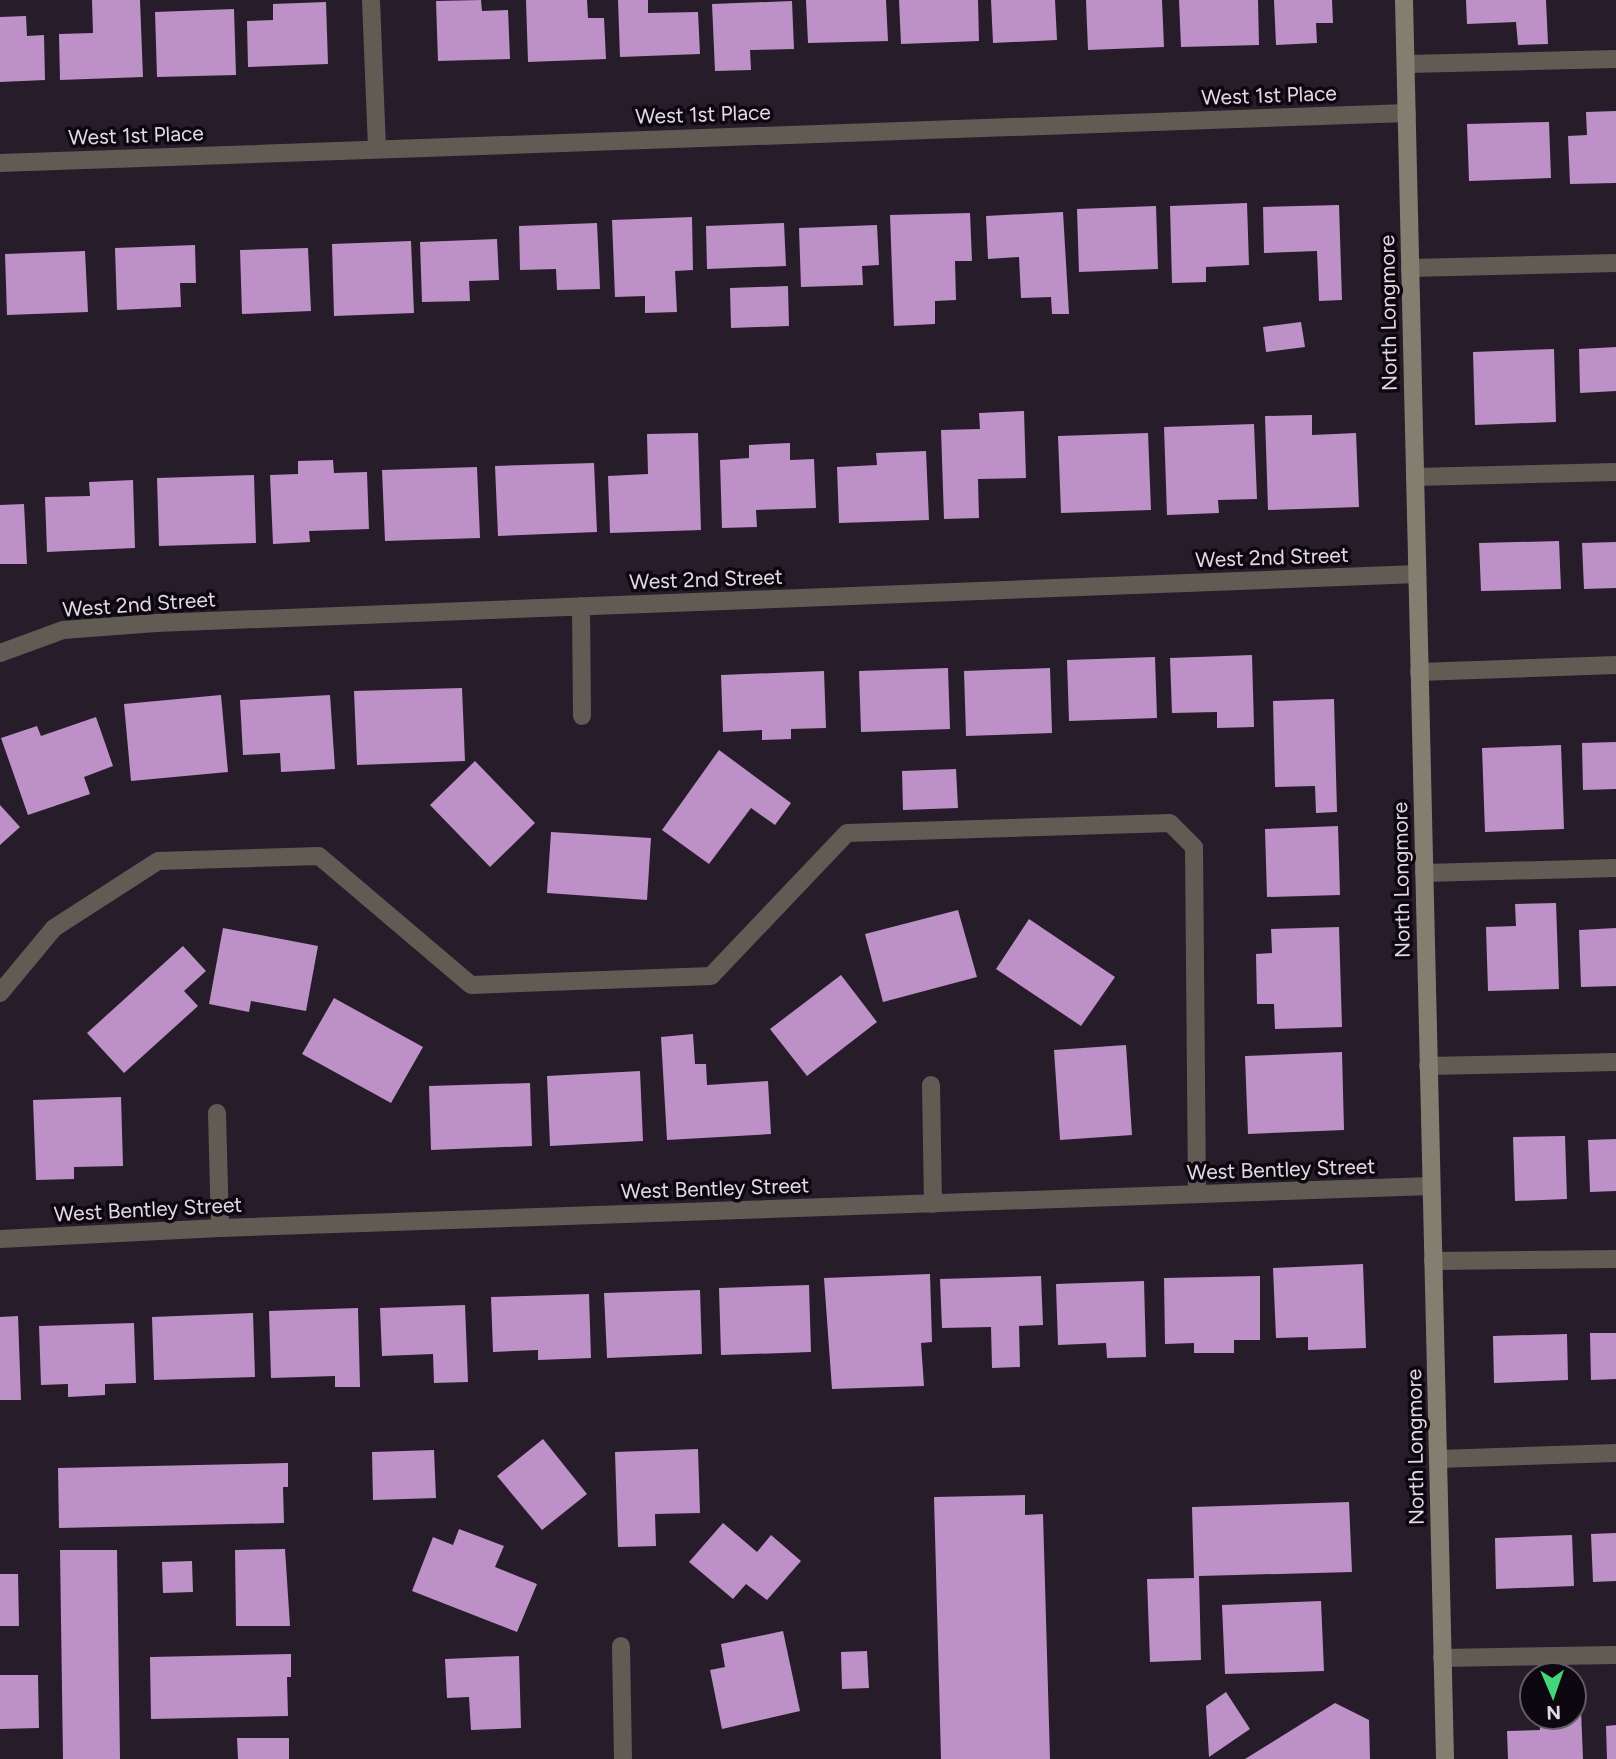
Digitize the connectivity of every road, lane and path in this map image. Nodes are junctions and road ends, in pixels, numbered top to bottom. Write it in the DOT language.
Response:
graph roads {
  1 [pos="371,0"];
  2 [pos="1404,0"];
  3 [pos="1616,59"];
  4 [pos="1406,64"];
  5 [pos="1407,113"];
  6 [pos="376,148"];
  7 [pos="0,163"];
  8 [pos="1616,263"];
  9 [pos="1410,268"];
  10 [pos="1616,472"];
  11 [pos="1415,477"];
  12 [pos="1417,574"];
  13 [pos="581,606"];
  14 [pos="0,653"];
  15 [pos="1616,665"];
  16 [pos="1419,672"];
  17 [pos="582,716"];
  18 [pos="1616,868"];
  19 [pos="1424,873"];
  20 [pos="0,993"];
  21 [pos="1616,1062"];
  22 [pos="1428,1066"];
  23 [pos="931,1085"];
  24 [pos="217,1113"];
  25 [pos="1431,1186"];
  26 [pos="1198,1194"];
  27 [pos="933,1203"];
  28 [pos="220,1228"];
  29 [pos="0,1239"];
  30 [pos="1616,1259"];
  31 [pos="1433,1261"];
  32 [pos="1616,1453"];
  33 [pos="1438,1459"];
  34 [pos="621,1646"];
  35 [pos="1616,1655"];
  36 [pos="1442,1658"];
  37 [pos="622,1759"];
  38 [pos="1445,1759"];
  1 -- 6 [label="street"];
  2 -- 4 [label="street, North Longmore"];
  3 -- 4 [label="street"];
  4 -- 5 [label="street, North Longmore"];
  5 -- 6 [label="street, West 1st Place"];
  5 -- 9 [label="street, North Longmore"];
  6 -- 7 [label="street, West 1st Place"];
  8 -- 9 [label="street"];
  9 -- 11 [label="street, North Longmore"];
  10 -- 11 [label="street"];
  11 -- 12 [label="street, North Longmore"];
  12 -- 13 [label="street, West 2nd Street"];
  12 -- 16 [label="street, North Longmore"];
  13 -- 14 [label="street, West 2nd Street"];
  13 -- 17 [label="street"];
  15 -- 16 [label="street"];
  16 -- 19 [label="street, North Longmore"];
  18 -- 19 [label="street"];
  19 -- 22 [label="street, North Longmore"];
  20 -- 26 [label="street"];
  21 -- 22 [label="street"];
  22 -- 25 [label="street, North Longmore"];
  23 -- 27 [label="street"];
  24 -- 28 [label="street"];
  25 -- 26 [label="street, West Bentley Street"];
  25 -- 31 [label="street, North Longmore"];
  26 -- 27 [label="street, West Bentley Street"];
  27 -- 28 [label="street, West Bentley Street"];
  28 -- 29 [label="street, West Bentley Street"];
  30 -- 31 [label="street"];
  31 -- 33 [label="street, North Longmore"];
  32 -- 33 [label="street"];
  33 -- 36 [label="street, North Longmore"];
  34 -- 37 [label="street"];
  35 -- 36 [label="street"];
  36 -- 38 [label="street, North Longmore"];
}
